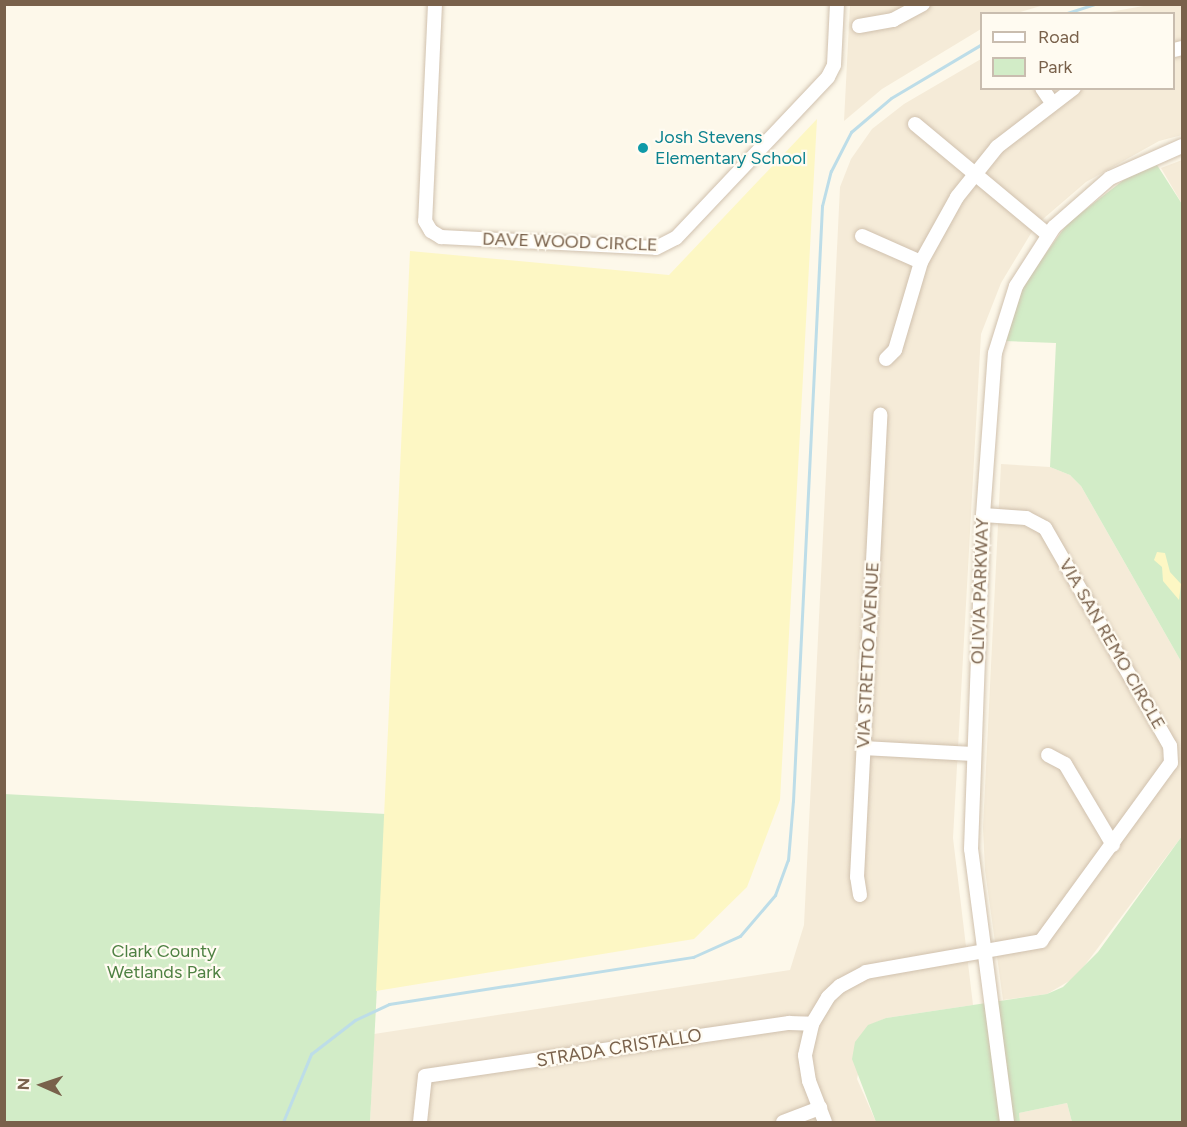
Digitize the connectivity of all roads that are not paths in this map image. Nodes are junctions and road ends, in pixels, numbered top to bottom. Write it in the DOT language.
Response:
graph roads {
  1 [pos="435,4"];
  2 [pos="837,4"];
  3 [pos="923,4"];
  4 [pos="905,9"];
  5 [pos="859,26"];
  6 [pos="1043,90"];
  7 [pos="1071,90"];
  8 [pos="1052,103"];
  9 [pos="915,124"];
  10 [pos="1182,146"];
  11 [pos="974,175"];
  12 [pos="1048,235"];
  13 [pos="862,236"];
  14 [pos="921,262"];
  15 [pos="886,359"];
  16 [pos="880,416"];
  17 [pos="983,515"];
  18 [pos="863,748"];
  19 [pos="973,754"];
  20 [pos="1048,755"];
  21 [pos="1113,846"];
  22 [pos="860,895"];
  23 [pos="984,953"];
  24 [pos="812,1024"];
  25 [pos="820,1108"];
  26 [pos="420,1122"];
  27 [pos="783,1122"];
  28 [pos="825,1122"];
  29 [pos="1007,1122"];
  1 -- 2 [label="street, DAVE WOOD CIRCLE"];
  3 -- 4 [label="street"];
  4 -- 5 [label="street"];
  6 -- 8 [label="street"];
  7 -- 8 [label="street"];
  8 -- 11 [label="street"];
  9 -- 11 [label="street"];
  10 -- 12 [label="street, OLIVIA PARKWAY"];
  11 -- 12 [label="street"];
  11 -- 14 [label="street"];
  12 -- 17 [label="street, OLIVIA PARKWAY"];
  13 -- 14 [label="street"];
  14 -- 15 [label="street"];
  16 -- 18 [label="street, VIA STRETTO AVENUE"];
  17 -- 19 [label="street, OLIVIA PARKWAY"];
  17 -- 21 [label="street, VIA SAN REMO CIRCLE"];
  18 -- 19 [label="street"];
  18 -- 22 [label="street, VIA STRETTO AVENUE"];
  19 -- 23 [label="street, OLIVIA PARKWAY"];
  20 -- 21 [label="street"];
  21 -- 23 [label="street, VIA SAN REMO CIRCLE"];
  23 -- 24 [label="street, VIA SAN REMO CIRCLE"];
  23 -- 29 [label="street, OLIVIA PARKWAY"];
  24 -- 25 [label="street"];
  24 -- 26 [label="street, STRADA CRISTALLO"];
  25 -- 27 [label="street"];
  25 -- 28 [label="street"];
}
